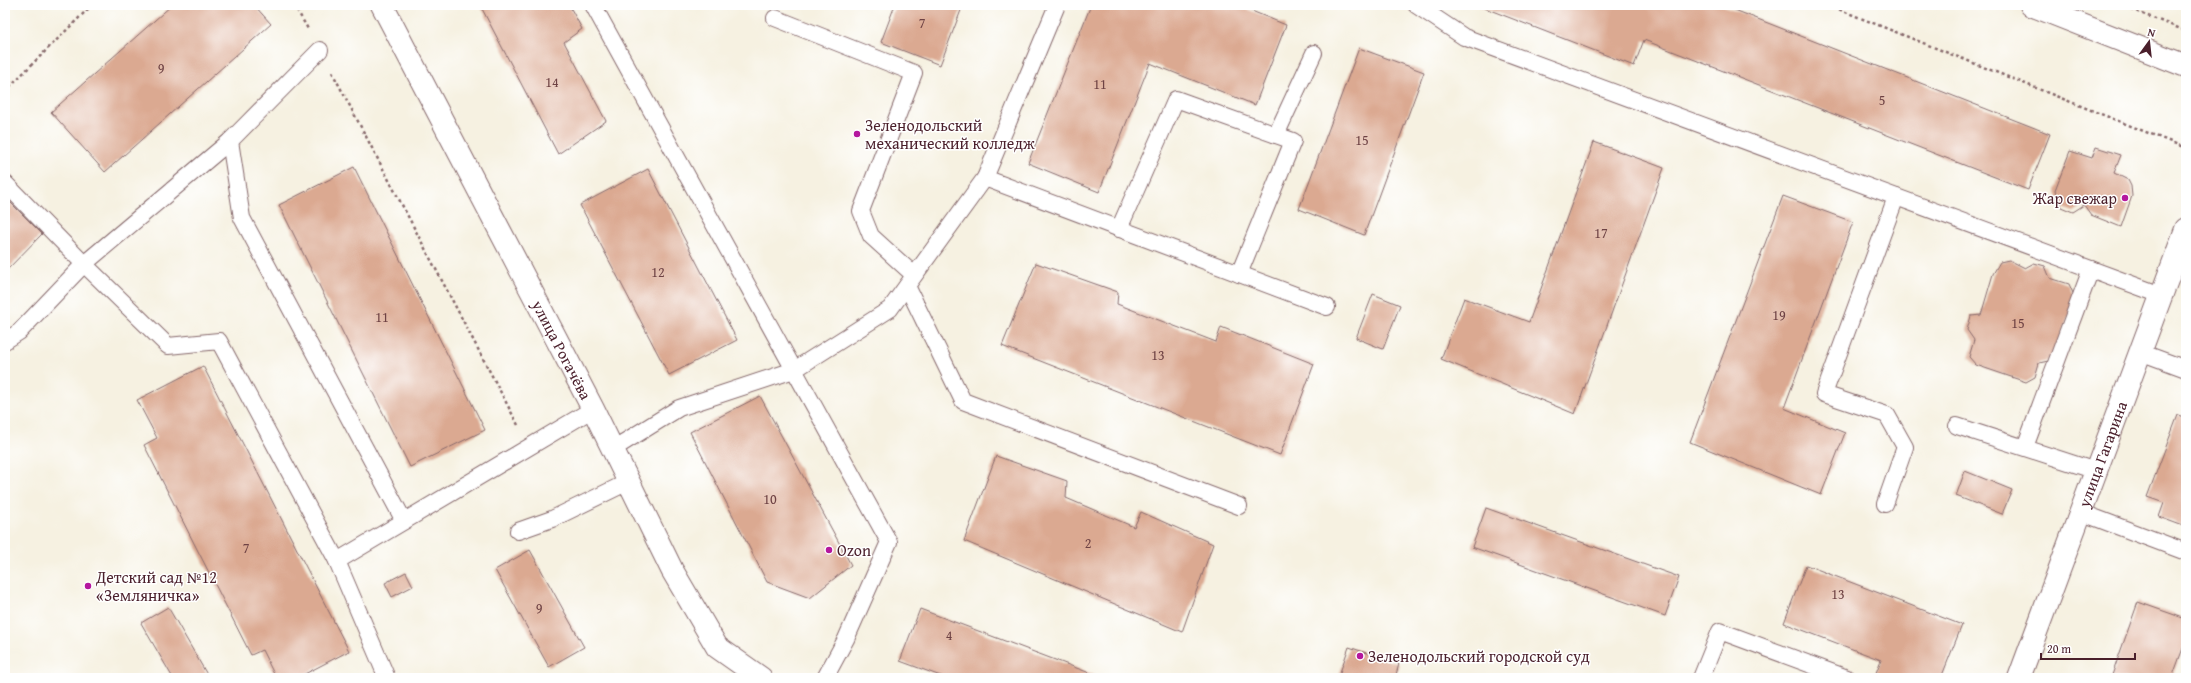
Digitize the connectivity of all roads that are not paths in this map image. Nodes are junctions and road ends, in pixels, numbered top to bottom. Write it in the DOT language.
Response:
graph roads {
  1 [pos="382,5"];
  2 [pos="593,5"];
  3 [pos="1057,5"];
  4 [pos="1416,5"];
  5 [pos="2031,5"];
  6 [pos="775,18"];
  7 [pos="320,50"];
  8 [pos="1314,53"];
  9 [pos="2186,66"];
  10 [pos="1276,135"];
  11 [pos="230,141"];
  12 [pos="985,178"];
  13 [pos="5,183"];
  14 [pos="1896,197"];
  15 [pos="1119,229"];
  16 [pos="2186,229"];
  17 [pos="84,264"];
  18 [pos="2091,269"];
  19 [pos="1239,274"];
  20 [pos="910,281"];
  21 [pos="2161,295"];
  22 [pos="1327,307"];
  23 [pos="5,341"];
  24 [pos="2140,352"];
  25 [pos="2186,369"];
  26 [pos="794,370"];
  27 [pos="593,409"];
  28 [pos="1957,426"];
  29 [pos="2025,447"];
  30 [pos="613,450"];
  31 [pos="2096,471"];
  32 [pos="628,482"];
  33 [pos="1885,504"];
  34 [pos="1240,506"];
  35 [pos="2080,512"];
  36 [pos="404,521"];
  37 [pos="518,531"];
  38 [pos="2186,552"];
  39 [pos="337,561"];
  40 [pos="387,678"];
  41 [pos="761,678"];
  42 [pos="825,678"];
  43 [pos="1701,678"];
  44 [pos="1847,678"];
  45 [pos="2019,678"];
  1 -- 27 [label="street, улица Рогачёва"];
  2 -- 26 [label="lane"];
  3 -- 12 [label="lane"];
  4 -- 14 [label="lane"];
  5 -- 9 [label="street"];
  6 -- 20 [label="lane"];
  7 -- 11 [label="lane"];
  8 -- 10 [label="lane"];
  10 -- 15 [label="lane"];
  10 -- 19 [label="lane"];
  11 -- 17 [label="lane"];
  11 -- 36 [label="lane"];
  12 -- 15 [label="lane"];
  12 -- 20 [label="lane"];
  13 -- 17 [label="lane"];
  14 -- 18 [label="lane"];
  14 -- 33 [label="lane"];
  15 -- 19 [label="lane"];
  16 -- 21 [label="street, улица Гагарина"];
  17 -- 23 [label="lane"];
  17 -- 39 [label="lane"];
  18 -- 21 [label="lane"];
  18 -- 29 [label="lane"];
  19 -- 22 [label="lane"];
  20 -- 26 [label="lane"];
  20 -- 34 [label="lane"];
  21 -- 24 [label="street, улица Гагарина"];
  24 -- 25 [label="lane"];
  24 -- 31 [label="street, улица Гагарина"];
  26 -- 30 [label="lane"];
  26 -- 42 [label="lane"];
  27 -- 30 [label="street, улица Рогачёва"];
  27 -- 36 [label="lane"];
  28 -- 29 [label="lane"];
  29 -- 31 [label="lane"];
  30 -- 32 [label="street, улица Рогачёва"];
  31 -- 35 [label="street, улица Гагарина"];
  32 -- 37 [label="lane"];
  32 -- 41 [label="street, улица Рогачёва"];
  35 -- 38 [label="lane"];
  35 -- 45 [label="street, улица Гагарина"];
  36 -- 39 [label="lane"];
  39 -- 40 [label="lane"];
  43 -- 44 [label="lane"];
}
